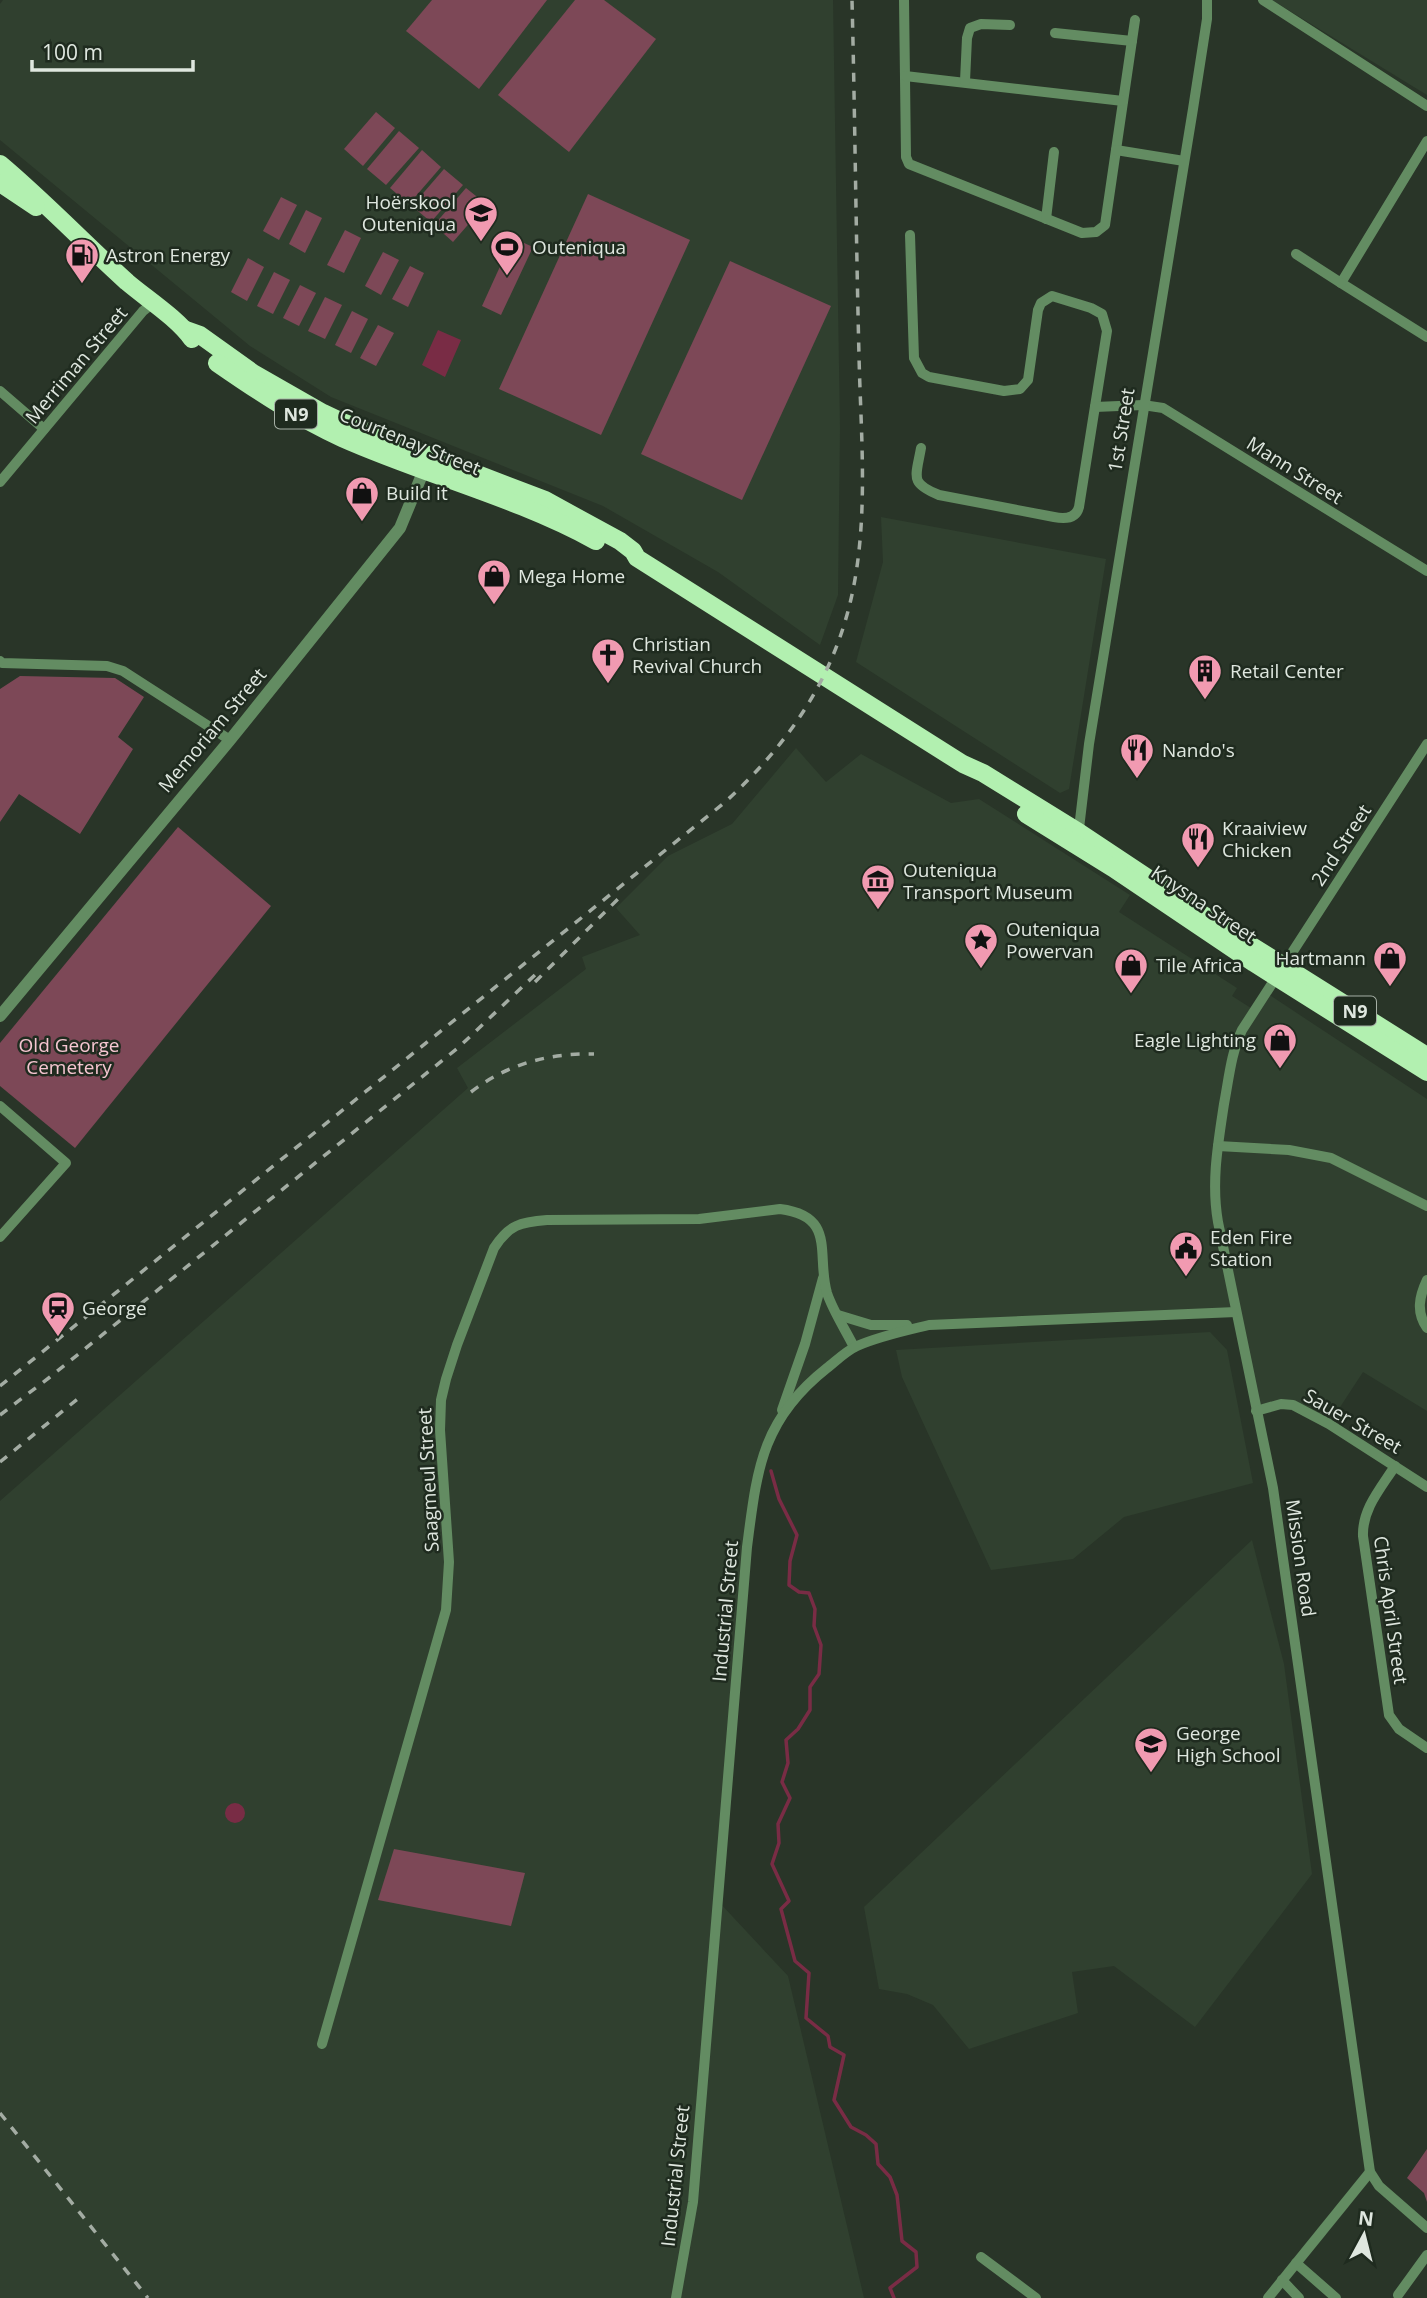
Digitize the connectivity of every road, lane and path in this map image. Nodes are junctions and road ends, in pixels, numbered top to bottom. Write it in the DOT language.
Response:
graph roads {
  1 [pos="904,0"];
  2 [pos="1207,0"];
  3 [pos="1215,0"];
  4 [pos="1264,2"];
  5 [pos="1207,19"];
  6 [pos="1135,20"];
  7 [pos="1010,25"];
  8 [pos="1055,33"];
  9 [pos="1132,41"];
  10 [pos="905,76"];
  11 [pos="965,81"];
  12 [pos="1123,101"];
  13 [pos="1427,106"];
  14 [pos="1427,141"];
  15 [pos="1116,149"];
  16 [pos="1054,152"];
  17 [pos="1184,161"];
  18 [pos="0,164"];
  19 [pos="0,183"];
  20 [pos="1046,219"];
  21 [pos="73,233"];
  22 [pos="910,235"];
  23 [pos="1296,254"];
  24 [pos="1341,283"];
  25 [pos="152,304"];
  26 [pos="1427,337"];
  27 [pos="0,390"];
  28 [pos="1143,405"];
  29 [pos="1095,407"];
  30 [pos="44,429"];
  31 [pos="921,448"];
  32 [pos="427,462"];
  33 [pos="0,482"];
  34 [pos="1427,571"];
  35 [pos="1,663"];
  36 [pos="844,689"];
  37 [pos="230,740"];
  38 [pos="1427,744"];
  39 [pos="1077,840"];
  40 [pos="1279,971"];
  41 [pos="0,1016"];
  42 [pos="1427,1056"];
  43 [pos="1427,1072"];
  44 [pos="0,1106"];
  45 [pos="1218,1146"];
  46 [pos="1427,1206"];
  47 [pos="0,1237"];
  48 [pos="824,1273"];
  49 [pos="1427,1280"];
  50 [pos="1236,1312"];
  51 [pos="838,1315"];
  52 [pos="929,1325"];
  53 [pos="1427,1328"];
  54 [pos="854,1347"];
  55 [pos="1256,1411"];
  56 [pos="777,1422"];
  57 [pos="1395,1466"];
  58 [pos="1427,1487"];
  59 [pos="1427,1748"];
  60 [pos="323,2044"];
  61 [pos="1370,2172"];
  62 [pos="1427,2228"];
  63 [pos="1427,2255"];
  64 [pos="981,2257"];
  65 [pos="1296,2263"];
  66 [pos="1282,2280"];
  67 [pos="1398,2295"];
  68 [pos="676,2298"];
  69 [pos="1036,2298"];
  70 [pos="1268,2298"];
  71 [pos="1299,2298"];
  72 [pos="1336,2298"];
  1 -- 10 [label="street"];
  2 -- 5 [label="street, 1st Street"];
  3 -- 5 [label="street, 1st Street"];
  4 -- 13 [label="street"];
  5 -- 17 [label="street, 1st Street"];
  6 -- 9 [label="street"];
  7 -- 11 [label="street"];
  8 -- 9 [label="street"];
  9 -- 12 [label="street"];
  10 -- 11 [label="street"];
  10 -- 20 [label="street"];
  11 -- 12 [label="street"];
  12 -- 15 [label="street"];
  14 -- 24 [label="street"];
  15 -- 17 [label="street"];
  15 -- 20 [label="street"];
  16 -- 20 [label="street"];
  17 -- 28 [label="street, 1st Street"];
  18 -- 21 [label="highway, Courtenay Street / N9"];
  19 -- 21 [label="highway, Courtenay Street / N9"];
  21 -- 25 [label="highway, Courtenay Street / N9"];
  22 -- 29 [label="street"];
  23 -- 24 [label="street"];
  24 -- 26 [label="street"];
  25 -- 30 [label="street, Merriman Street"];
  25 -- 32 [label="highway, Courtenay Street / N9"];
  27 -- 30 [label="street"];
  28 -- 29 [label="street, Mann Street"];
  28 -- 34 [label="street, Mann Street"];
  28 -- 39 [label="street, 1st Street"];
  29 -- 31 [label="street"];
  30 -- 33 [label="street, Merriman Street"];
  32 -- 36 [label="highway, Courtenay Street / N9"];
  32 -- 37 [label="street, Memoriam Street"];
  35 -- 37 [label="street"];
  36 -- 39 [label="highway, Knysna Street / N9"];
  37 -- 41 [label="street, Memoriam Street"];
  38 -- 40 [label="street, 2nd Street"];
  39 -- 40 [label="highway, Knysna Street / N9"];
  40 -- 42 [label="highway, Knysna Street / N9"];
  40 -- 43 [label="highway, Knysna Street / N9"];
  40 -- 45 [label="street, Mission Road"];
  44 -- 47 [label="street"];
  45 -- 46 [label="street"];
  45 -- 50 [label="street, Mission Road"];
  48 -- 51 [label="street, Saagmeul Street"];
  48 -- 56 [label="street"];
  48 -- 60 [label="street, Saagmeul Street"];
  49 -- 53 [label="street"];
  50 -- 52 [label="street, Industrial Street"];
  50 -- 55 [label="street, Mission Road"];
  51 -- 52 [label="street"];
  51 -- 54 [label="street, Saagmeul Street"];
  52 -- 54 [label="street, Industrial Street"];
  54 -- 56 [label="street, Industrial Street"];
  55 -- 57 [label="street, Sauer Street"];
  55 -- 61 [label="street, Mission Road"];
  56 -- 68 [label="street, Industrial Street"];
  57 -- 58 [label="street, Sauer Street"];
  57 -- 59 [label="street, Chris April Street"];
  61 -- 62 [label="street"];
  61 -- 65 [label="street"];
  63 -- 67 [label="street"];
  64 -- 69 [label="street"];
  65 -- 66 [label="street"];
  65 -- 72 [label="street"];
  66 -- 70 [label="street"];
  66 -- 71 [label="street"];
}
